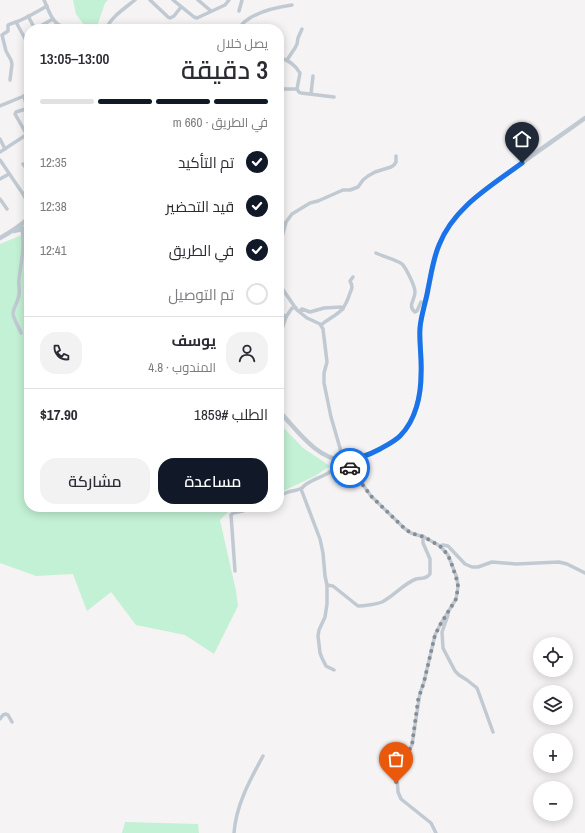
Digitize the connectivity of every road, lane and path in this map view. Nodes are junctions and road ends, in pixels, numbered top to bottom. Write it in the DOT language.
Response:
graph roads {
  1 [pos="44,0"];
  2 [pos="135,0"];
  3 [pos="150,0"];
  4 [pos="173,0"];
  5 [pos="198,0"];
  6 [pos="222,0"];
  7 [pos="242,0"];
  8 [pos="228,2"];
  9 [pos="292,5"];
  10 [pos="47,6"];
  11 [pos="181,7"];
  12 [pos="211,11"];
  13 [pos="239,11"];
  14 [pos="28,16"];
  15 [pos="53,19"];
  16 [pos="16,22"];
  17 [pos="32,24"];
  18 [pos="44,24"];
  19 [pos="58,24"];
  20 [pos="108,24"];
  21 [pos="243,24"];
  22 [pos="302,29"];
  23 [pos="24,37"];
  24 [pos="284,59"];
  25 [pos="287,60"];
  26 [pos="314,76"];
  27 [pos="10,80"];
  28 [pos="284,89"];
  29 [pos="297,89"];
  30 [pos="311,94"];
  31 [pos="24,96"];
  32 [pos="334,97"];
  33 [pos="0,106"];
  34 [pos="24,109"];
  35 [pos="585,118"];
  36 [pos="24,128"];
  37 [pos="24,137"];
  38 [pos="0,139"];
  39 [pos="5,149"];
  40 [pos="0,152"];
  41 [pos="396,156"];
  42 [pos="0,160"];
  43 [pos="9,174"];
  44 [pos="0,179"];
  45 [pos="23,194"];
  46 [pos="0,199"];
  47 [pos="7,210"];
  48 [pos="24,223"];
  49 [pos="22,229"];
  50 [pos="284,229"];
  51 [pos="10,232"];
  52 [pos="0,238"];
  53 [pos="376,253"];
  54 [pos="353,276"];
  55 [pos="284,291"];
  56 [pos="425,303"];
  57 [pos="297,309"];
  58 [pos="343,309"];
  59 [pos="286,318"];
  60 [pos="284,324"];
  61 [pos="321,326"];
  62 [pos="21,333"];
  63 [pos="284,416"];
  64 [pos="342,460"];
  65 [pos="302,488"];
  66 [pos="284,494"];
  67 [pos="237,512"];
  68 [pos="422,536"];
  69 [pos="440,546"];
  70 [pos="235,571"];
  71 [pos="585,573"];
  72 [pos="327,585"];
  73 [pos="450,608"];
  74 [pos="334,670"];
  75 [pos="0,718"];
  76 [pos="12,722"];
  77 [pos="494,732"];
  78 [pos="263,756"];
  79 [pos="234,833"];
  80 [pos="436,833"];
  1 -- 10 [label="street"];
  2 -- 20 [label="street"];
  3 -- 11 [label="street"];
  4 -- 11 [label="street"];
  5 -- 12 [label="street"];
  6 -- 8 [label="street"];
  7 -- 13 [label="street"];
  8 -- 12 [label="street"];
  9 -- 21 [label="street"];
  10 -- 14 [label="street"];
  10 -- 15 [label="street"];
  11 -- 12 [label="street"];
  14 -- 16 [label="street"];
  14 -- 17 [label="street"];
  15 -- 18 [label="street"];
  15 -- 19 [label="street"];
  16 -- 23 [label="street"];
  16 -- 27 [label="street"];
  22 -- 25 [label="street"];
  24 -- 25 [label="street"];
  25 -- 29 [label="street"];
  26 -- 30 [label="street"];
  28 -- 29 [label="street"];
  29 -- 30 [label="street"];
  30 -- 32 [label="street"];
  31 -- 33 [label="street"];
  34 -- 36 [label="street"];
  35 -- 56 [label="street"];
  37 -- 39 [label="street"];
  38 -- 39 [label="street"];
  39 -- 40 [label="street"];
  41 -- 50 [label="street"];
  42 -- 43 [label="street"];
  43 -- 44 [label="street"];
  43 -- 45 [label="street"];
  46 -- 47 [label="street"];
  48 -- 51 [label="street"];
  49 -- 51 [label="street"];
  49 -- 62 [label="street"];
  51 -- 52 [label="street"];
  53 -- 56 [label="street"];
  54 -- 58 [label="street"];
  55 -- 57 [label="street"];
  56 -- 64 [label="street"];
  57 -- 58 [label="street"];
  57 -- 59 [label="street"];
  57 -- 61 [label="street"];
  58 -- 61 [label="street"];
  59 -- 60 [label="street"];
  61 -- 64 [label="street"];
  63 -- 64 [label="street"];
  64 -- 65 [label="street"];
  64 -- 68 [label="street"];
  65 -- 66 [label="street"];
  65 -- 72 [label="street"];
  67 -- 70 [label="street"];
  68 -- 69 [label="street"];
  68 -- 72 [label="street"];
  69 -- 71 [label="street"];
  69 -- 73 [label="street"];
  72 -- 74 [label="street"];
  73 -- 77 [label="street"];
  73 -- 80 [label="street"];
  75 -- 76 [label="street"];
  78 -- 79 [label="street"];
}
